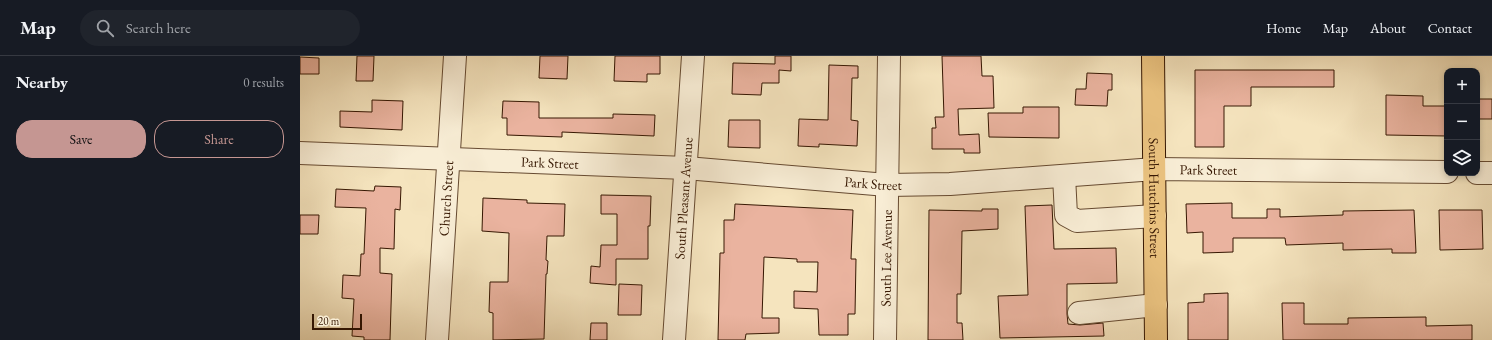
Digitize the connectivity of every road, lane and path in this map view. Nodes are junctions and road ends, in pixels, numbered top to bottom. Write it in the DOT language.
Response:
graph roads {
  1 [pos="455,56"];
  2 [pos="693,56"];
  3 [pos="889,56"];
  4 [pos="1153,56"];
  5 [pos="300,153"];
  6 [pos="450,160"];
  7 [pos="686,168"];
  8 [pos="1155,169"];
  9 [pos="1444,172"];
  10 [pos="1480,173"];
  11 [pos="1492,173"];
  12 [pos="1064,176"];
  13 [pos="887,185"];
  14 [pos="1155,216"];
  15 [pos="1156,305"];
  16 [pos="1079,313"];
  17 [pos="438,340"];
  18 [pos="674,340"];
  19 [pos="885,340"];
  20 [pos="1156,340"];
  1 -- 6 [label="street, Church Street"];
  2 -- 7 [label="street, South Pleasant Avenue"];
  3 -- 13 [label="street, South Lee Avenue"];
  4 -- 8 [label="main road, South Hutchins Street"];
  5 -- 6 [label="street, Park Street"];
  6 -- 7 [label="street, Park Street"];
  6 -- 17 [label="street, Church Street"];
  7 -- 13 [label="street, Park Street"];
  7 -- 18 [label="street, South Pleasant Avenue"];
  8 -- 9 [label="street, Park Street"];
  8 -- 12 [label="street, Park Street"];
  8 -- 14 [label="main road, South Hutchins Street"];
  10 -- 11 [label="street"];
  12 -- 13 [label="street, Park Street"];
  12 -- 14 [label="street"];
  13 -- 19 [label="street, South Lee Avenue"];
  14 -- 15 [label="main road, South Hutchins Street"];
  15 -- 16 [label="street"];
  15 -- 20 [label="main road, South Hutchins Street"];
}
